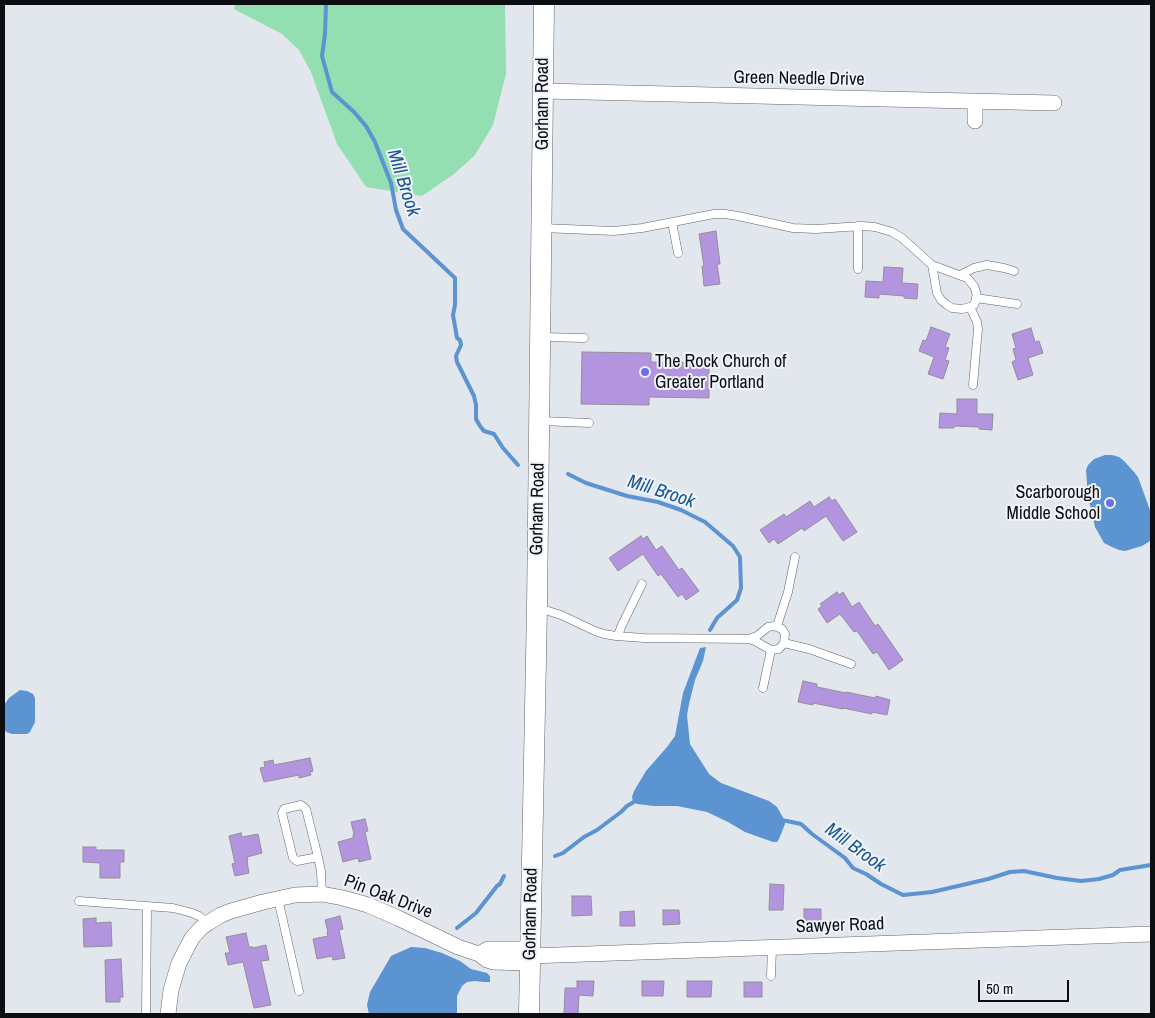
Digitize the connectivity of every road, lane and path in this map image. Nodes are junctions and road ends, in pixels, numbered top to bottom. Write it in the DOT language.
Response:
graph roads {
  1 [pos="544,4"];
  2 [pos="543,91"];
  3 [pos="976,102"];
  4 [pos="1054,103"];
  5 [pos="975,121"];
  6 [pos="672,222"];
  7 [pos="858,226"];
  8 [pos="542,228"];
  9 [pos="678,254"];
  10 [pos="932,265"];
  11 [pos="858,269"];
  12 [pos="1014,271"];
  13 [pos="960,275"];
  14 [pos="976,298"];
  15 [pos="1017,304"];
  16 [pos="970,308"];
  17 [pos="540,337"];
  18 [pos="584,338"];
  19 [pos="973,385"];
  20 [pos="539,421"];
  21 [pos="589,423"];
  22 [pos="795,557"];
  23 [pos="642,584"];
  24 [pos="537,607"];
  25 [pos="777,626"];
  26 [pos="618,636"];
  27 [pos="749,640"];
  28 [pos="784,643"];
  29 [pos="770,650"];
  30 [pos="851,664"];
  31 [pos="763,688"];
  32 [pos="318,858"];
  33 [pos="322,894"];
  34 [pos="278,899"];
  35 [pos="79,901"];
  36 [pos="147,906"];
  37 [pos="208,922"];
  38 [pos="1151,934"];
  39 [pos="772,948"];
  40 [pos="479,954"];
  41 [pos="530,956"];
  42 [pos="771,976"];
  43 [pos="299,991"];
  44 [pos="146,1014"];
  45 [pos="168,1014"];
  46 [pos="529,1014"];
  1 -- 2 [label="main road, Gorham Road"];
  2 -- 3 [label="street, Green Needle Drive"];
  2 -- 8 [label="main road, Gorham Road"];
  3 -- 4 [label="street, Green Needle Drive"];
  3 -- 5 [label="street"];
  6 -- 7 [label="lane"];
  6 -- 8 [label="lane"];
  6 -- 9 [label="lane"];
  7 -- 10 [label="lane"];
  7 -- 11 [label="lane"];
  8 -- 17 [label="main road, Gorham Road"];
  10 -- 13 [label="lane"];
  10 -- 16 [label="lane"];
  12 -- 13 [label="lane"];
  13 -- 14 [label="lane"];
  14 -- 15 [label="lane"];
  14 -- 16 [label="lane"];
  16 -- 19 [label="lane"];
  17 -- 18 [label="lane"];
  17 -- 20 [label="main road, Gorham Road"];
  20 -- 21 [label="lane"];
  20 -- 24 [label="main road, Gorham Road"];
  22 -- 25 [label="lane"];
  23 -- 26 [label="lane"];
  24 -- 26 [label="lane"];
  24 -- 41 [label="main road, Gorham Road"];
  25 -- 27 [label="lane"];
  25 -- 28 [label="lane"];
  26 -- 27 [label="lane"];
  27 -- 29 [label="lane"];
  28 -- 29 [label="lane"];
  28 -- 30 [label="lane"];
  29 -- 31 [label="lane"];
  32 -- 32 [label="lane"];
  32 -- 33 [label="lane"];
  33 -- 34 [label="street, Pin Oak Drive"];
  33 -- 40 [label="street, Pin Oak Drive"];
  34 -- 37 [label="street, Pin Oak Drive"];
  34 -- 43 [label="lane"];
  35 -- 36 [label="lane"];
  36 -- 37 [label="lane"];
  36 -- 44 [label="lane"];
  37 -- 45 [label="street, Pin Oak Drive"];
  38 -- 39 [label="street, Sawyer Road"];
  39 -- 41 [label="street, Sawyer Road"];
  39 -- 42 [label="lane"];
  40 -- 41 [label="street, Sawyer Road"];
  41 -- 46 [label="main road, Gorham Road"];
}
